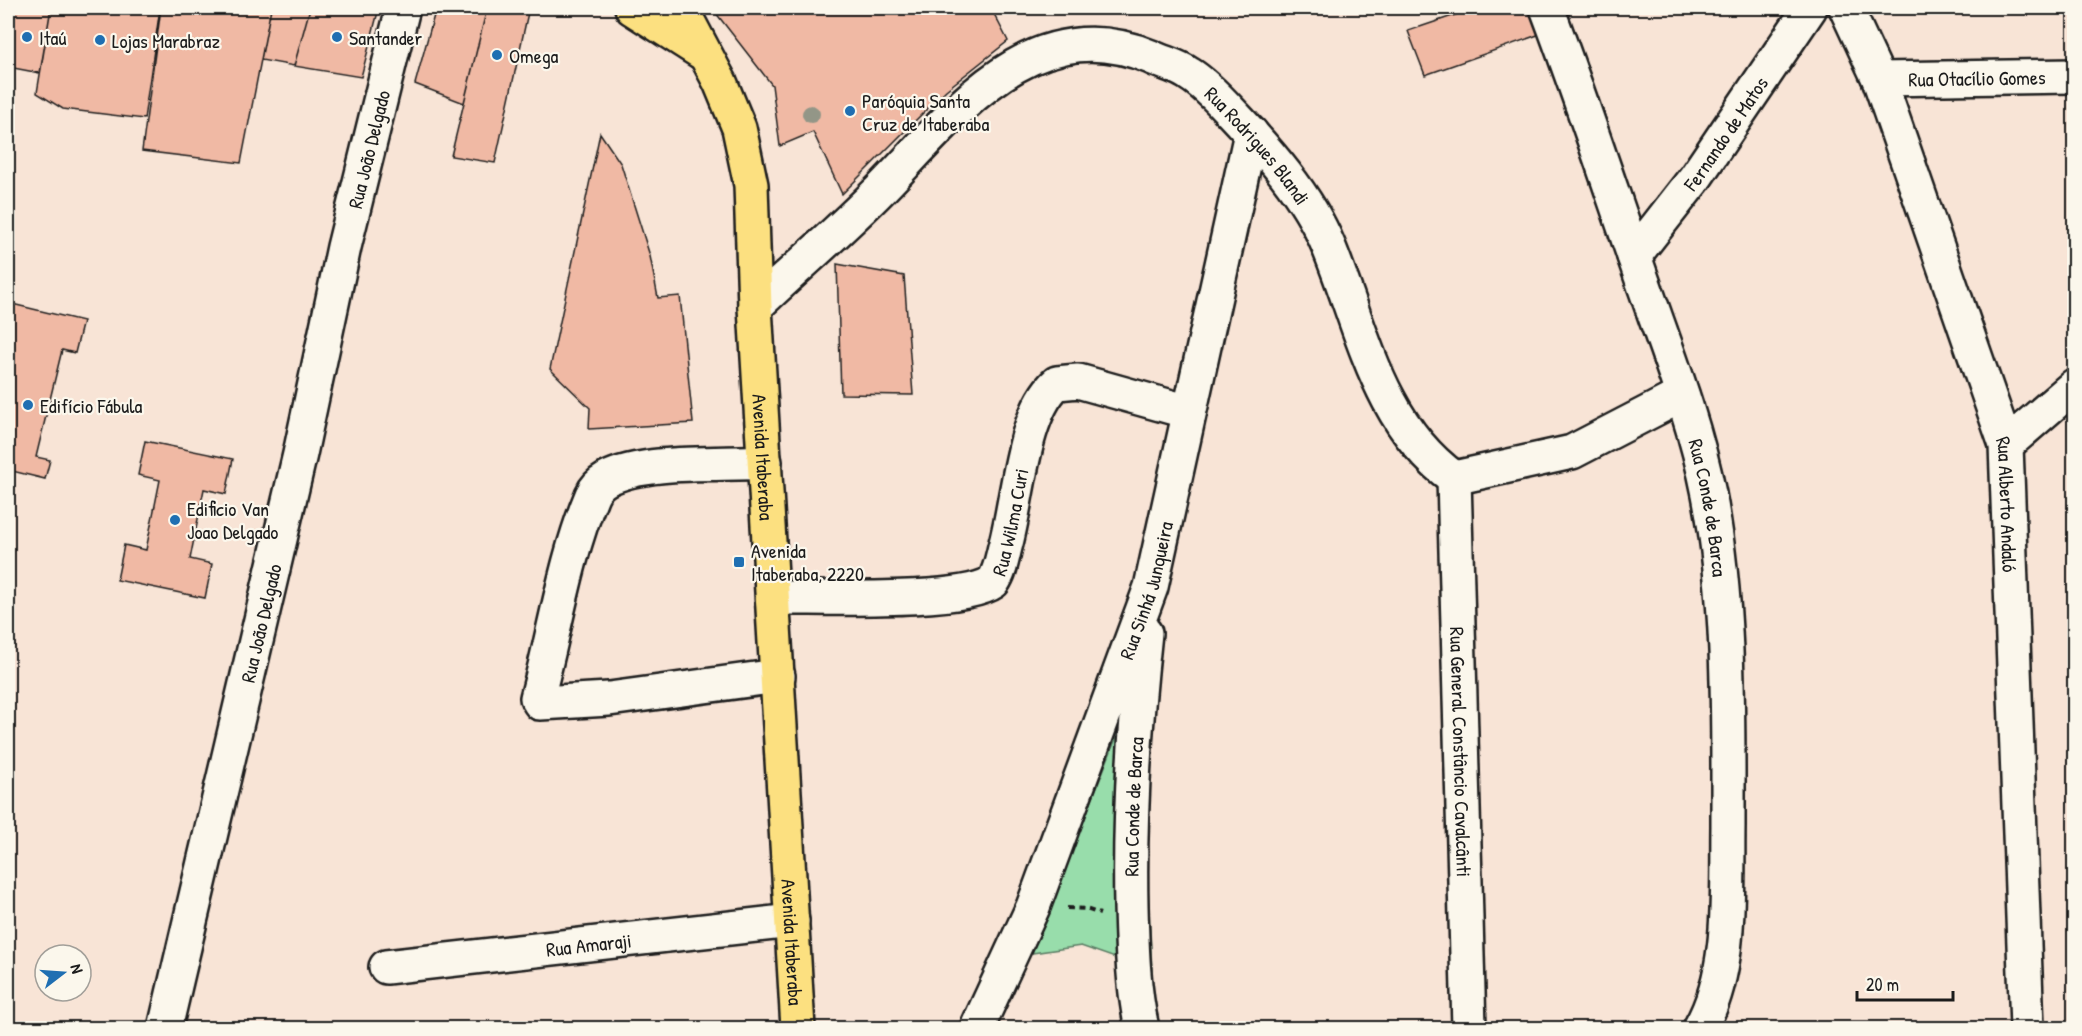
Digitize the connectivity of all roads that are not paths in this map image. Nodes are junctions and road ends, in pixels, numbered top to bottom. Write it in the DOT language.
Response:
graph roads {
  1 [pos="403,8"];
  2 [pos="633,8"];
  3 [pos="681,8"];
  4 [pos="1547,8"];
  5 [pos="1810,8"];
  6 [pos="1846,8"];
  7 [pos="707,57"];
  8 [pos="2074,76"];
  9 [pos="1879,79"];
  10 [pos="1251,133"];
  11 [pos="1634,256"];
  12 [pos="755,307"];
  13 [pos="2074,386"];
  14 [pos="1682,395"];
  15 [pos="1189,412"];
  16 [pos="2006,445"];
  17 [pos="765,462"];
  18 [pos="1454,478"];
  19 [pos="1150,587"];
  20 [pos="773,598"];
  21 [pos="778,676"];
  22 [pos="792,921"];
  23 [pos="386,967"];
  24 [pos="165,1029"];
  25 [pos="798,1029"];
  26 [pos="977,1029"];
  27 [pos="1142,1029"];
  28 [pos="1469,1029"];
  29 [pos="1700,1029"];
  30 [pos="2027,1029"];
  1 -- 24 [label="street, Rua João Delgado"];
  2 -- 7 [label="main road"];
  3 -- 7 [label="main road, Avenida Itaberaba"];
  4 -- 11 [label="street, Rua Conde de Barca"];
  5 -- 11 [label="street, Fernando de Matos"];
  6 -- 9 [label="street, Rua Alberto Andaló"];
  7 -- 12 [label="main road, Avenida Itaberaba"];
  8 -- 9 [label="street, Rua Otacílio Gomes"];
  9 -- 16 [label="street, Rua Alberto Andaló"];
  10 -- 12 [label="street, Rua Rodrigues Blandi"];
  10 -- 15 [label="street, Rua Sinhá Junqueira"];
  10 -- 18 [label="street, Rua Rodrigues Blandi"];
  11 -- 14 [label="street, Rua Conde de Barca"];
  12 -- 17 [label="main road, Avenida Itaberaba"];
  13 -- 16 [label="street"];
  14 -- 18 [label="street"];
  14 -- 29 [label="street, Rua Conde de Barca"];
  15 -- 19 [label="street, Rua Sinhá Junqueira"];
  15 -- 20 [label="street, Rua Wilma Curi"];
  16 -- 30 [label="street, Rua Alberto Andaló"];
  17 -- 20 [label="main road, Avenida Itaberaba"];
  17 -- 21 [label="street"];
  18 -- 28 [label="street, Rua General Constâncio Cavalcânti"];
  19 -- 26 [label="street, Rua Sinhá Junqueira"];
  19 -- 27 [label="street, Rua Conde de Barca"];
  20 -- 21 [label="main road, Avenida Itaberaba"];
  21 -- 22 [label="main road, Avenida Itaberaba"];
  22 -- 23 [label="street, Rua Amaraji"];
  22 -- 25 [label="main road, Avenida Itaberaba"];
}
